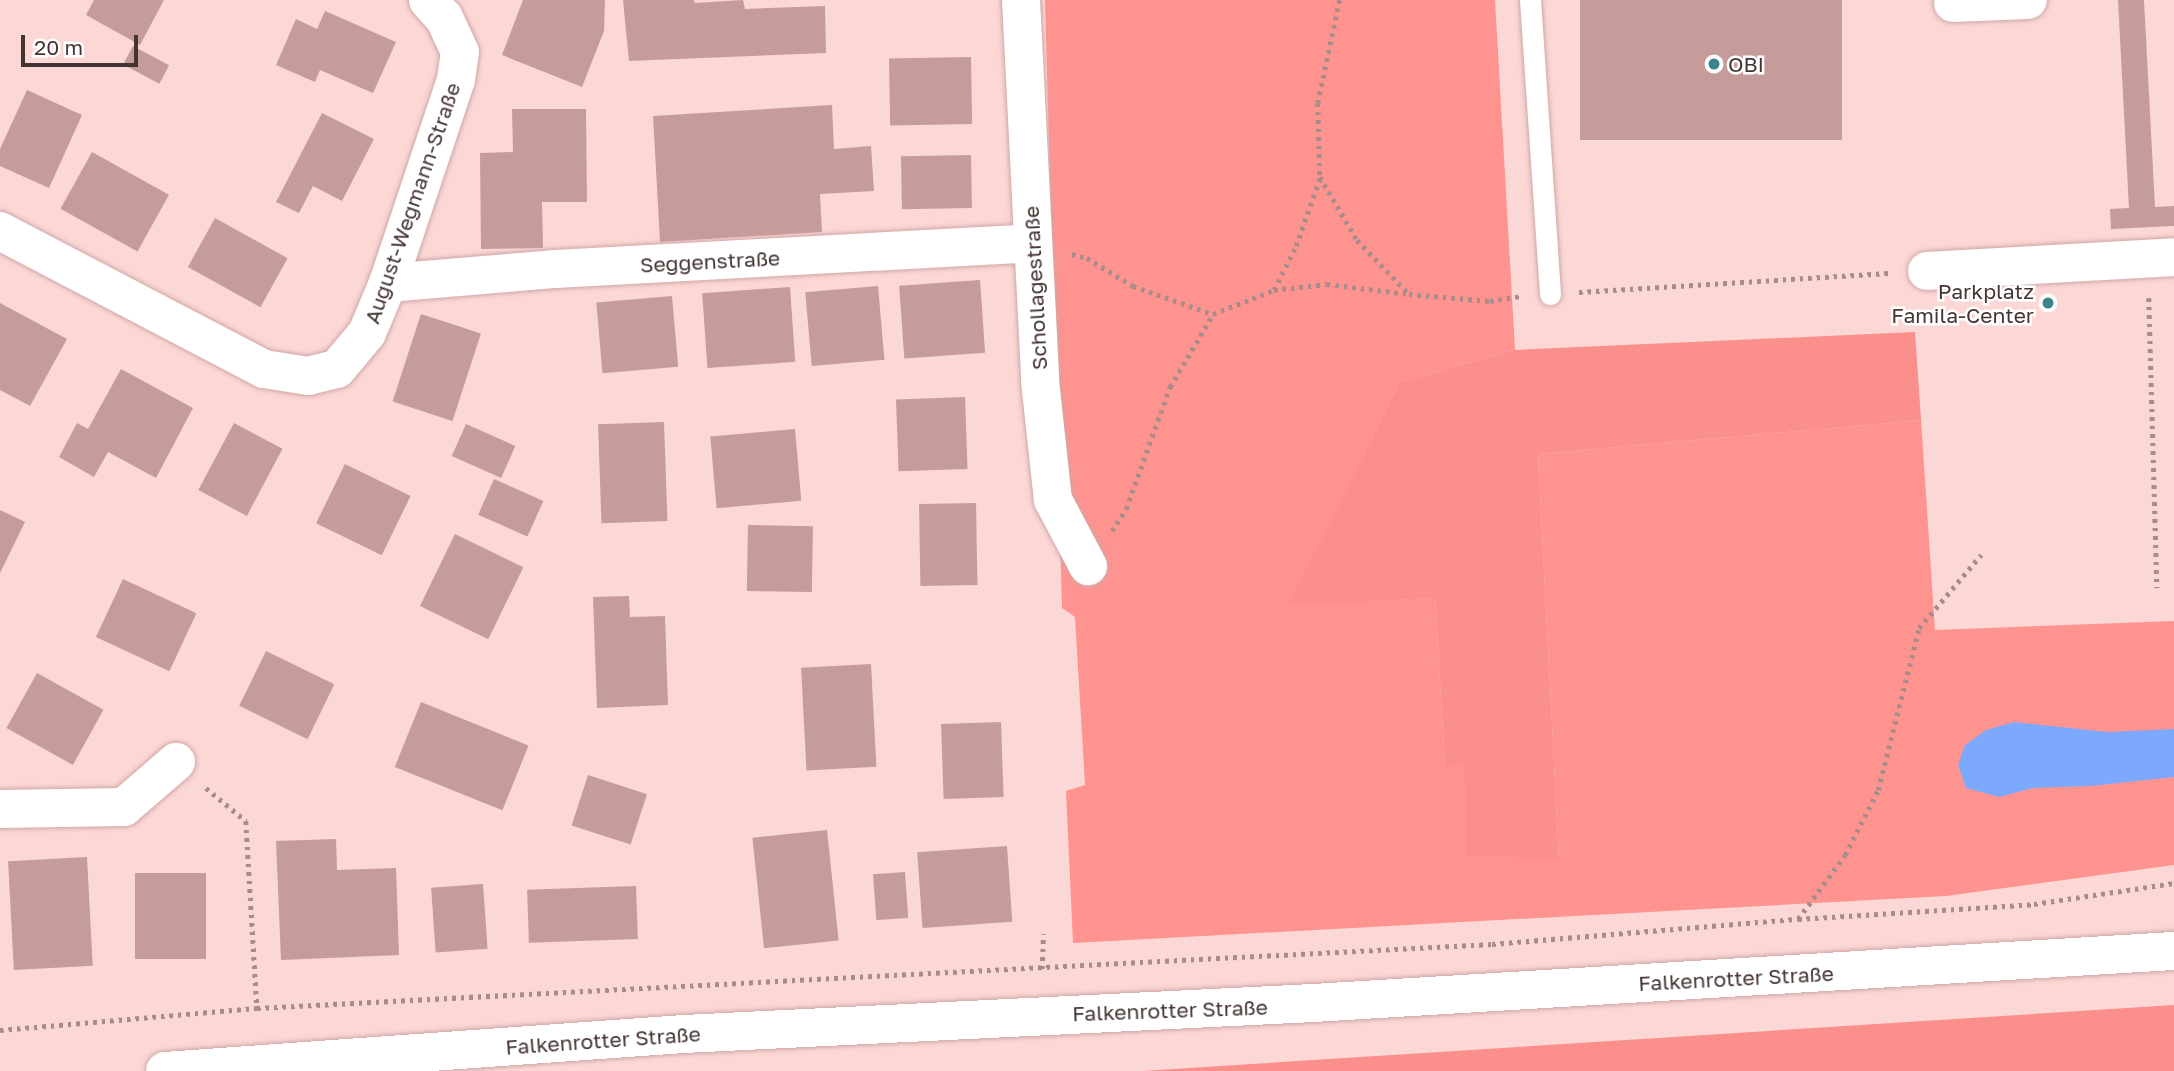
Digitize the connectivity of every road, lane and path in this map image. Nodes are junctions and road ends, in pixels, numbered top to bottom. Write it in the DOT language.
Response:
graph roads {
  1 [pos="428,0"];
  2 [pos="1021,0"];
  3 [pos="1340,0"];
  4 [pos="1530,0"];
  5 [pos="2028,0"];
  6 [pos="1953,3"];
  7 [pos="1320,177"];
  8 [pos="0,231"];
  9 [pos="1032,243"];
  10 [pos="2161,258"];
  11 [pos="1927,271"];
  12 [pos="388,283"];
  13 [pos="1274,290"];
  14 [pos="1409,294"];
  15 [pos="1550,294"];
  16 [pos="1213,314"];
  17 [pos="1981,555"];
  18 [pos="1088,566"];
  19 [pos="2157,588"];
  20 [pos="176,762"];
  21 [pos="0,809"];
  22 [pos="2174,883"];
  23 [pos="1798,919"];
  24 [pos="1043,933"];
  25 [pos="2174,951"];
  26 [pos="1042,969"];
  27 [pos="257,1008"];
  28 [pos="0,1030"];
  29 [pos="165,1071"];
  1 -- 12 [label="street, August-Wegmann-Straße"];
  2 -- 9 [label="street, Schollagestraße"];
  3 -- 7 [label="path"];
  4 -- 15 [label="lane"];
  5 -- 6 [label="street"];
  7 -- 13 [label="path"];
  7 -- 14 [label="path"];
  8 -- 12 [label="street, August-Wegmann-Straße"];
  9 -- 12 [label="street, Seggenstraße"];
  9 -- 16 [label="path"];
  9 -- 18 [label="street, Schollagestraße"];
  10 -- 11 [label="street"];
  10 -- 19 [label="path"];
  11 -- 15 [label="path"];
  13 -- 14 [label="path"];
  13 -- 16 [label="path"];
  14 -- 15 [label="path"];
  16 -- 18 [label="path"];
  17 -- 23 [label="path"];
  20 -- 21 [label="street"];
  20 -- 27 [label="path"];
  22 -- 23 [label="path"];
  23 -- 26 [label="path"];
  24 -- 26 [label="path"];
  25 -- 29 [label="street, Falkenrotter Straße"];
  26 -- 27 [label="path"];
  27 -- 28 [label="path"];
}
